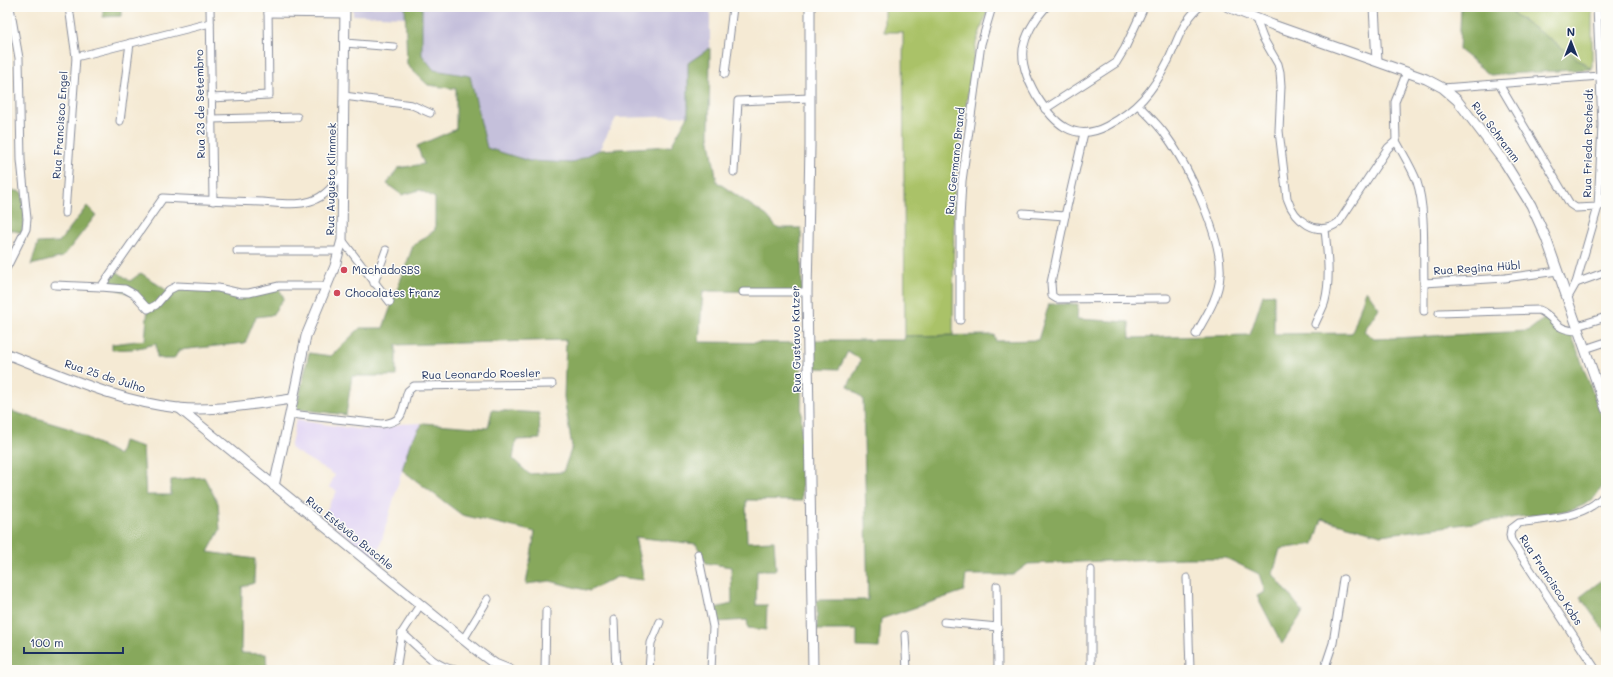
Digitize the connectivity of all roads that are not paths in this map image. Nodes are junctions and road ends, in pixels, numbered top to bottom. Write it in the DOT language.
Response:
graph roads {
  1 [pos="10,7"];
  2 [pos="69,7"];
  3 [pos="210,7"];
  4 [pos="733,7"];
  5 [pos="810,7"];
  6 [pos="992,7"];
  7 [pos="1046,7"];
  8 [pos="1144,7"];
  9 [pos="1199,7"];
  10 [pos="1228,7"];
  11 [pos="1374,7"];
  12 [pos="1597,7"];
  13 [pos="268,10"];
  14 [pos="345,10"];
  15 [pos="1256,19"];
  16 [pos="210,23"];
  17 [pos="130,43"];
  18 [pos="345,43"];
  19 [pos="394,47"];
  20 [pos="76,57"];
  21 [pos="1377,61"];
  22 [pos="1407,72"];
  23 [pos="725,74"];
  24 [pos="1600,76"];
  25 [pos="1499,84"];
  26 [pos="1443,88"];
  27 [pos="344,96"];
  28 [pos="211,98"];
  29 [pos="810,98"];
  30 [pos="1138,105"];
  31 [pos="1045,109"];
  32 [pos="430,113"];
  33 [pos="297,116"];
  34 [pos="212,119"];
  35 [pos="120,121"];
  36 [pos="1084,133"];
  37 [pos="1396,141"];
  38 [pos="734,172"];
  39 [pos="343,173"];
  40 [pos="213,201"];
  41 [pos="1606,203"];
  42 [pos="1598,207"];
  43 [pos="65,213"];
  44 [pos="1023,213"];
  45 [pos="1065,216"];
  46 [pos="1325,229"];
  47 [pos="342,240"];
  48 [pos="386,250"];
  49 [pos="237,251"];
  50 [pos="339,251"];
  51 [pos="7,267"];
  52 [pos="1558,271"];
  53 [pos="1606,272"];
  54 [pos="1424,282"];
  55 [pos="374,283"];
  56 [pos="1576,283"];
  57 [pos="55,285"];
  58 [pos="327,286"];
  59 [pos="102,287"];
  60 [pos="743,292"];
  61 [pos="808,292"];
  62 [pos="1168,298"];
  63 [pos="1567,300"];
  64 [pos="390,302"];
  65 [pos="1424,311"];
  66 [pos="1439,312"];
  67 [pos="1606,317"];
  68 [pos="960,320"];
  69 [pos="1315,324"];
  70 [pos="1578,329"];
  71 [pos="1196,334"];
  72 [pos="1606,342"];
  73 [pos="1585,349"];
  74 [pos="7,354"];
  75 [pos="552,384"];
  76 [pos="293,399"];
  77 [pos="179,408"];
  78 [pos="203,408"];
  79 [pos="1606,409"];
  80 [pos="290,414"];
  81 [pos="200,425"];
  82 [pos="274,486"];
  83 [pos="1606,493"];
  84 [pos="698,554"];
  85 [pos="1091,570"];
  86 [pos="1187,578"];
  87 [pos="1343,579"];
  88 [pos="997,586"];
  89 [pos="488,599"];
  90 [pos="420,605"];
  91 [pos="546,611"];
  92 [pos="614,620"];
  93 [pos="660,622"];
  94 [pos="944,622"];
  95 [pos="998,627"];
  96 [pos="402,633"];
  97 [pos="905,635"];
  98 [pos="463,640"];
  99 [pos="396,670"];
  100 [pos="455,670"];
  101 [pos="510,670"];
  102 [pos="545,670"];
  103 [pos="616,670"];
  104 [pos="649,670"];
  105 [pos="711,670"];
  106 [pos="813,670"];
  107 [pos="906,670"];
  108 [pos="998,670"];
  109 [pos="1091,670"];
  110 [pos="1190,670"];
  111 [pos="1324,670"];
  112 [pos="1596,670"];
  1 -- 51 [label="street"];
  2 -- 20 [label="street"];
  3 -- 16 [label="street, Rua 23 de Setembro"];
  4 -- 23 [label="street"];
  5 -- 29 [label="street, Rua Gustavo Katzer"];
  6 -- 68 [label="street, Rua Germano Brand"];
  7 -- 31 [label="street"];
  8 -- 31 [label="street"];
  9 -- 30 [label="street"];
  10 -- 15 [label="street, Rua Schramm"];
  11 -- 21 [label="street"];
  12 -- 24 [label="street, Rua Frieda Pscheidt"];
  13 -- 14 [label="street"];
  13 -- 28 [label="street"];
  14 -- 18 [label="street, Rua Augusto Klimmek"];
  15 -- 21 [label="street, Rua Schramm"];
  15 -- 46 [label="street"];
  16 -- 17 [label="street, Rua Francisco Engel"];
  16 -- 28 [label="street, Rua 23 de Setembro"];
  17 -- 20 [label="street, Rua Francisco Engel"];
  17 -- 35 [label="street"];
  18 -- 19 [label="street"];
  18 -- 27 [label="street, Rua Augusto Klimmek"];
  20 -- 43 [label="street, Rua Francisco Engel"];
  21 -- 22 [label="street, Rua Schramm"];
  22 -- 26 [label="street, Rua Schramm"];
  22 -- 37 [label="street"];
  24 -- 25 [label="street"];
  24 -- 42 [label="street, Rua Frieda Pscheidt"];
  25 -- 26 [label="street"];
  25 -- 42 [label="street"];
  26 -- 52 [label="street, Rua Schramm"];
  27 -- 32 [label="street"];
  27 -- 39 [label="street, Rua Augusto Klimmek"];
  28 -- 34 [label="street, Rua 23 de Setembro"];
  29 -- 38 [label="street"];
  29 -- 61 [label="street, Rua Gustavo Katzer"];
  30 -- 36 [label="street"];
  30 -- 71 [label="street"];
  31 -- 36 [label="street"];
  33 -- 34 [label="street"];
  34 -- 40 [label="street, Rua 23 de Setembro"];
  36 -- 45 [label="street"];
  37 -- 46 [label="street"];
  37 -- 54 [label="street, Rua Regina Hübl"];
  39 -- 40 [label="street"];
  39 -- 47 [label="street, Rua Augusto Klimmek"];
  40 -- 59 [label="street"];
  41 -- 42 [label="street"];
  42 -- 56 [label="street, Rua Frieda Pscheidt"];
  44 -- 45 [label="street"];
  45 -- 62 [label="street"];
  46 -- 69 [label="street"];
  47 -- 50 [label="street, Rua Augusto Klimmek"];
  47 -- 55 [label="street"];
  48 -- 55 [label="street"];
  49 -- 50 [label="street"];
  50 -- 58 [label="street, Rua Augusto Klimmek"];
  52 -- 54 [label="street, Rua Regina Hübl"];
  52 -- 63 [label="street, Rua Schramm"];
  53 -- 56 [label="street"];
  54 -- 65 [label="street"];
  55 -- 64 [label="street"];
  56 -- 63 [label="street, Rua Frieda Pscheidt"];
  57 -- 59 [label="street"];
  58 -- 59 [label="street"];
  58 -- 76 [label="street, Rua Augusto Klimmek"];
  60 -- 61 [label="street"];
  61 -- 106 [label="street, Rua Gustavo Katzer"];
  63 -- 70 [label="street, Rua Schramm"];
  66 -- 70 [label="street"];
  67 -- 70 [label="street"];
  70 -- 73 [label="street, Rua Schramm"];
  72 -- 73 [label="street"];
  73 -- 79 [label="street, Rua Schramm"];
  74 -- 77 [label="street, Rua 25 de Julho"];
  75 -- 80 [label="street, Rua Leonardo Roesler"];
  76 -- 78 [label="street, Rua 25 de Julho"];
  76 -- 80 [label="street, Rua Augusto Klimmek"];
  77 -- 78 [label="street, Rua 25 de Julho"];
  77 -- 81 [label="street, Rua Estêvão Buschle"];
  78 -- 81 [label="street"];
  80 -- 82 [label="street, Rua Augusto Klimmek"];
  81 -- 82 [label="street, Rua Estêvão Buschle"];
  82 -- 90 [label="street, Rua Estêvão Buschle"];
  83 -- 112 [label="street, Rua Francisco Kobs"];
  84 -- 105 [label="street"];
  85 -- 109 [label="street"];
  86 -- 110 [label="street"];
  87 -- 111 [label="street"];
  88 -- 95 [label="street"];
  89 -- 98 [label="street"];
  90 -- 96 [label="street"];
  90 -- 98 [label="street, Rua Estêvão Buschle"];
  91 -- 102 [label="street"];
  92 -- 103 [label="street"];
  93 -- 104 [label="street"];
  94 -- 95 [label="street"];
  95 -- 108 [label="street"];
  96 -- 99 [label="street"];
  96 -- 100 [label="street"];
  97 -- 107 [label="street"];
  98 -- 101 [label="street, Rua Estêvão Buschle"];
}
